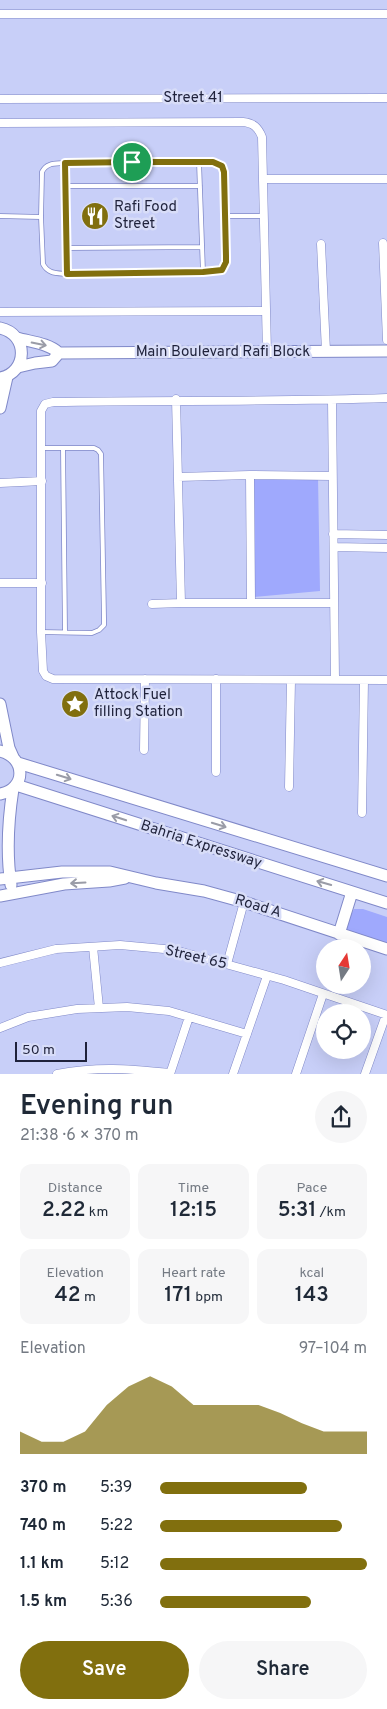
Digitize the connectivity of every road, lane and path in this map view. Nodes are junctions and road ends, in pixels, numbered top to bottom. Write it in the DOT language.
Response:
graph roads {
  1 [pos="0,14"];
  2 [pos="387,14"];
  3 [pos="387,98"];
  4 [pos="0,99"];
  5 [pos="0,123"];
  6 [pos="199,162"];
  7 [pos="65,163"];
  8 [pos="263,179"];
  9 [pos="387,179"];
  10 [pos="66,186"];
  11 [pos="200,186"];
  12 [pos="0,216"];
  13 [pos="41,216"];
  14 [pos="226,216"];
  15 [pos="264,216"];
  16 [pos="383,243"];
  17 [pos="321,244"];
  18 [pos="202,247"];
  19 [pos="67,248"];
  20 [pos="203,272"];
  21 [pos="67,274"];
  22 [pos="266,311"];
  23 [pos="0,312"];
  24 [pos="0,328"];
  25 [pos="16,338"];
  26 [pos="387,340"];
  27 [pos="326,351"];
  28 [pos="387,351"];
  29 [pos="267,352"];
  30 [pos="59,353"];
  31 [pos="18,367"];
  32 [pos="3,378"];
  33 [pos="387,398"];
  34 [pos="176,400"];
  35 [pos="332,400"];
  36 [pos="0,408"];
  37 [pos="41,448"];
  38 [pos="63,448"];
  39 [pos="250,475"];
  40 [pos="332,476"];
  41 [pos="178,477"];
  42 [pos="42,481"];
  43 [pos="0,483"];
  44 [pos="333,534"];
  45 [pos="387,535"];
  46 [pos="334,546"];
  47 [pos="387,548"];
  48 [pos="42,582"];
  49 [pos="0,583"];
  50 [pos="251,602"];
  51 [pos="181,603"];
  52 [pos="334,603"];
  53 [pos="152,604"];
  54 [pos="41,632"];
  55 [pos="65,632"];
  56 [pos="145,679"];
  57 [pos="216,679"];
  58 [pos="335,679"];
  59 [pos="291,680"];
  60 [pos="364,680"];
  61 [pos="387,680"];
  62 [pos="0,704"];
  63 [pos="144,750"];
  64 [pos="0,751"];
  65 [pos="15,760"];
  66 [pos="216,772"];
  67 [pos="14,787"];
  68 [pos="289,787"];
  69 [pos="0,794"];
  70 [pos="362,813"];
  71 [pos="387,876"];
  72 [pos="126,877"];
  73 [pos="5,878"];
  74 [pos="352,892"];
  75 [pos="12,893"];
  76 [pos="0,896"];
  77 [pos="244,902"];
  78 [pos="387,903"];
  79 [pos="339,934"];
  80 [pos="94,947"];
  81 [pos="387,949"];
  82 [pos="0,963"];
  83 [pos="227,964"];
  84 [pos="267,976"];
  85 [pos="316,992"];
  86 [pos="323,994"];
  87 [pos="100,1008"];
  88 [pos="386,1015"];
  89 [pos="189,1017"];
  90 [pos="0,1028"];
  91 [pos="247,1034"];
  92 [pos="57,1074"];
  93 [pos="170,1074"];
  94 [pos="233,1074"];
  95 [pos="296,1074"];
  96 [pos="365,1074"];
  1 -- 2 [label="street"];
  3 -- 4 [label="street, Street 41"];
  5 -- 8 [label="street"];
  6 -- 7 [label="lane"];
  6 -- 11 [label="lane"];
  6 -- 14 [label="lane"];
  7 -- 10 [label="lane"];
  7 -- 13 [label="lane"];
  8 -- 9 [label="street"];
  8 -- 15 [label="street"];
  10 -- 11 [label="lane"];
  10 -- 19 [label="lane"];
  11 -- 18 [label="lane"];
  12 -- 13 [label="lane"];
  13 -- 21 [label="lane"];
  14 -- 15 [label="lane"];
  14 -- 20 [label="lane"];
  15 -- 22 [label="street"];
  16 -- 26 [label="street"];
  17 -- 27 [label="street"];
  18 -- 19 [label="lane"];
  18 -- 20 [label="lane"];
  19 -- 21 [label="lane"];
  20 -- 21 [label="lane"];
  22 -- 23 [label="street"];
  22 -- 29 [label="street"];
  24 -- 25 [label="main road"];
  25 -- 30 [label="main road, one-way"];
  25 -- 31 [label="main road"];
  27 -- 28 [label="main road, Main Boulevard Rafi Block"];
  27 -- 29 [label="main road, Main Boulevard Rafi Block"];
  29 -- 30 [label="main road, Main Boulevard Rafi Block"];
  30 -- 31 [label="main road"];
  31 -- 32 [label="main road"];
  32 -- 36 [label="main road"];
  33 -- 35 [label="street"];
  34 -- 35 [label="street"];
  34 -- 37 [label="street"];
  34 -- 41 [label="street"];
  35 -- 40 [label="street"];
  37 -- 38 [label="lane"];
  37 -- 42 [label="street"];
  38 -- 55 [label="lane"];
  38 -- 55 [label="lane"];
  39 -- 40 [label="street"];
  39 -- 41 [label="street"];
  39 -- 50 [label="street"];
  40 -- 44 [label="street"];
  41 -- 51 [label="street"];
  42 -- 43 [label="street"];
  42 -- 48 [label="street"];
  44 -- 45 [label="street"];
  44 -- 46 [label="street"];
  46 -- 47 [label="street"];
  46 -- 52 [label="street"];
  48 -- 49 [label="street"];
  48 -- 54 [label="street"];
  50 -- 51 [label="street"];
  50 -- 52 [label="street"];
  51 -- 53 [label="street"];
  52 -- 58 [label="street"];
  54 -- 55 [label="lane"];
  54 -- 56 [label="street"];
  56 -- 57 [label="street"];
  56 -- 63 [label="street"];
  57 -- 59 [label="street"];
  57 -- 66 [label="street"];
  58 -- 59 [label="street"];
  58 -- 60 [label="street"];
  59 -- 68 [label="street"];
  60 -- 61 [label="street"];
  60 -- 70 [label="street"];
  62 -- 65 [label="main road"];
  64 -- 65 [label="main road, Bahria Expressway"];
  65 -- 67 [label="main road"];
  65 -- 71 [label="main road, Bahria Expressway, one-way"];
  67 -- 69 [label="main road"];
  67 -- 73 [label="main road"];
  74 -- 67 [label="main road, Bahria Expressway, one-way"];
  72 -- 73 [label="main road, Road A"];
  72 -- 75 [label="main road, one-way"];
  72 -- 77 [label="main road, Road A"];
  73 -- 75 [label="main road"];
  74 -- 78 [label="main road, Bahria Expressway"];
  74 -- 79 [label="main road"];
  75 -- 76 [label="main road"];
  77 -- 79 [label="main road, Road A"];
  77 -- 83 [label="street"];
  79 -- 81 [label="main road, Road A"];
  80 -- 82 [label="street, Street 65"];
  80 -- 83 [label="street, Street 65"];
  80 -- 87 [label="street"];
  83 -- 84 [label="street, Street 65"];
  84 -- 85 [label="street, Street 65"];
  84 -- 91 [label="street"];
  86 -- 88 [label="street, Street 65"];
  86 -- 95 [label="street"];
  87 -- 89 [label="street"];
  87 -- 90 [label="street"];
  88 -- 96 [label="street"];
  89 -- 91 [label="street"];
  89 -- 93 [label="street"];
  91 -- 94 [label="street"];
  92 -- 93 [label="street"];
}
